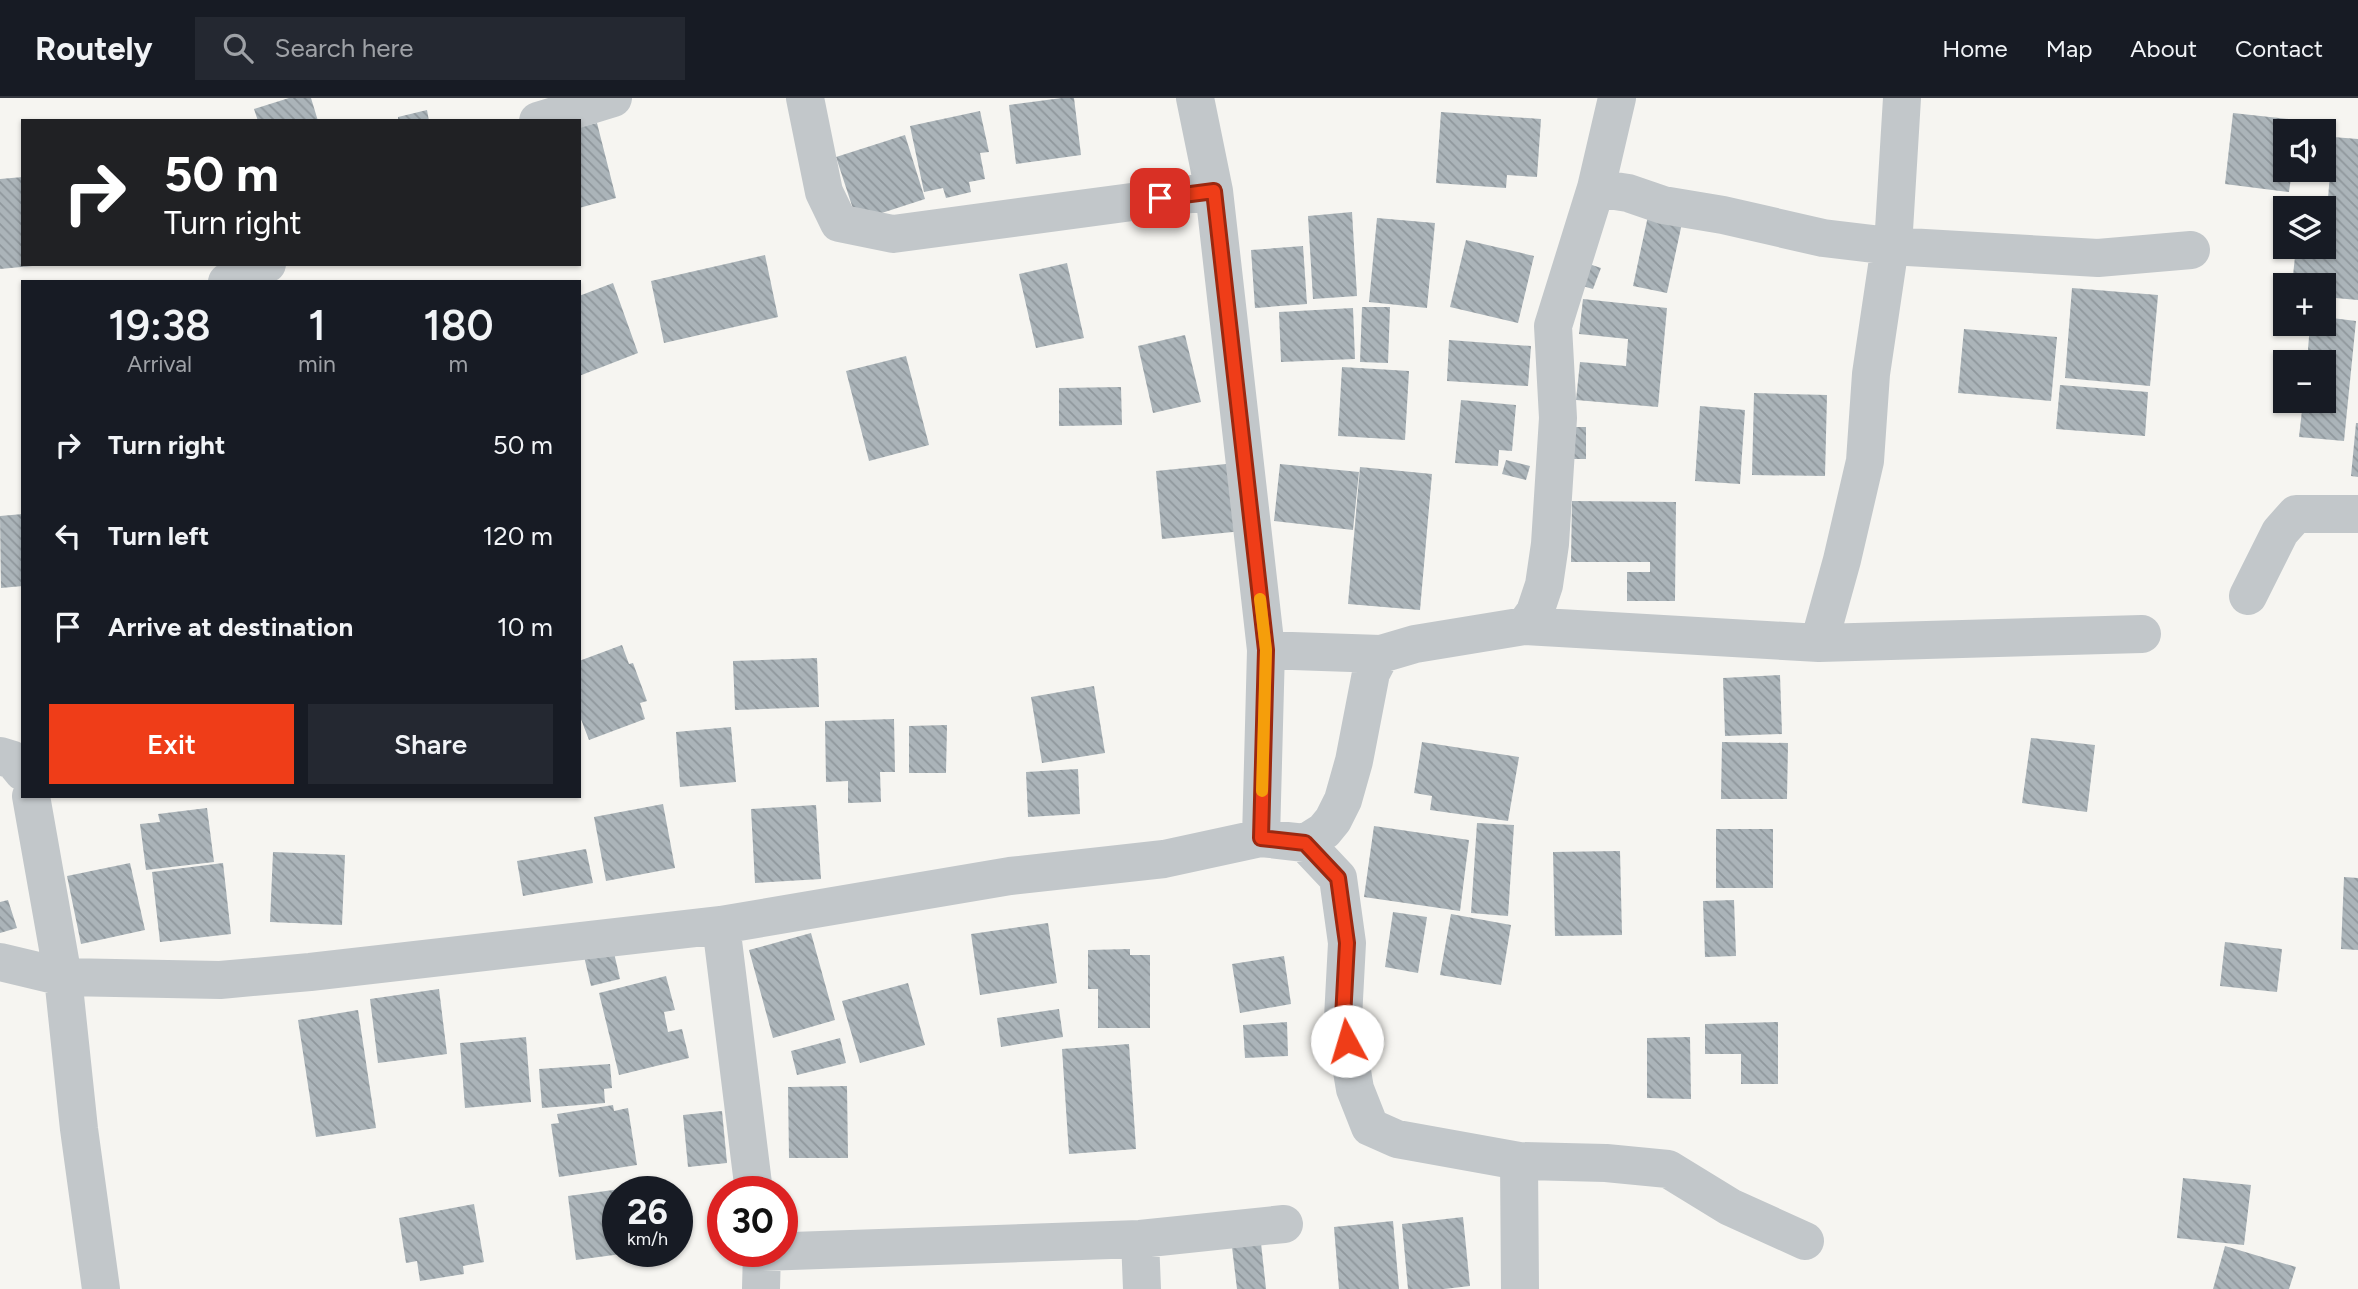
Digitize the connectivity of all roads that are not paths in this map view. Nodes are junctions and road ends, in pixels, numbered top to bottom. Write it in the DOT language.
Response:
graph roads {
  1 [pos="613,98"];
  2 [pos="805,98"];
  3 [pos="1195,98"];
  4 [pos="1618,98"];
  5 [pos="1902,98"];
  6 [pos="545,119"];
  7 [pos="1596,188"];
  8 [pos="1214,191"];
  9 [pos="1890,246"];
  10 [pos="2191,250"];
  11 [pos="263,266"];
  12 [pos="231,280"];
  13 [pos="2358,514"];
  14 [pos="2248,596"];
  15 [pos="1525,626"];
  16 [pos="2142,634"];
  17 [pos="1819,643"];
  18 [pos="1266,650"];
  19 [pos="1381,654"];
  20 [pos="0,756"];
  21 [pos="21,770"];
  22 [pos="31,798"];
  23 [pos="1261,838"];
  24 [pos="1305,843"];
  25 [pos="721,925"];
  26 [pos="0,962"];
  27 [pos="64,977"];
  28 [pos="1519,1161"];
  29 [pos="752,1176"];
  30 [pos="1284,1224"];
  31 [pos="1140,1238"];
  32 [pos="1805,1241"];
  33 [pos="798,1261"];
  34 [pos="101,1289"];
  35 [pos="1142,1289"];
  36 [pos="1520,1289"];
  1 -- 6 [label="street"];
  2 -- 8 [label="street"];
  3 -- 8 [label="street"];
  4 -- 7 [label="street"];
  5 -- 9 [label="street"];
  7 -- 9 [label="street"];
  7 -- 15 [label="street"];
  8 -- 18 [label="street"];
  9 -- 10 [label="street"];
  9 -- 17 [label="street"];
  11 -- 12 [label="street"];
  13 -- 14 [label="street"];
  15 -- 17 [label="street"];
  15 -- 19 [label="street"];
  16 -- 17 [label="street"];
  18 -- 19 [label="street"];
  18 -- 23 [label="street"];
  19 -- 24 [label="street"];
  20 -- 21 [label="street"];
  22 -- 27 [label="street"];
  23 -- 24 [label="street"];
  23 -- 25 [label="street"];
  24 -- 28 [label="street"];
  25 -- 27 [label="street"];
  25 -- 29 [label="street"];
  26 -- 27 [label="street"];
  27 -- 34 [label="street"];
  28 -- 32 [label="street"];
  28 -- 36 [label="street"];
  30 -- 31 [label="street"];
  31 -- 33 [label="street"];
  31 -- 35 [label="street"];
}
